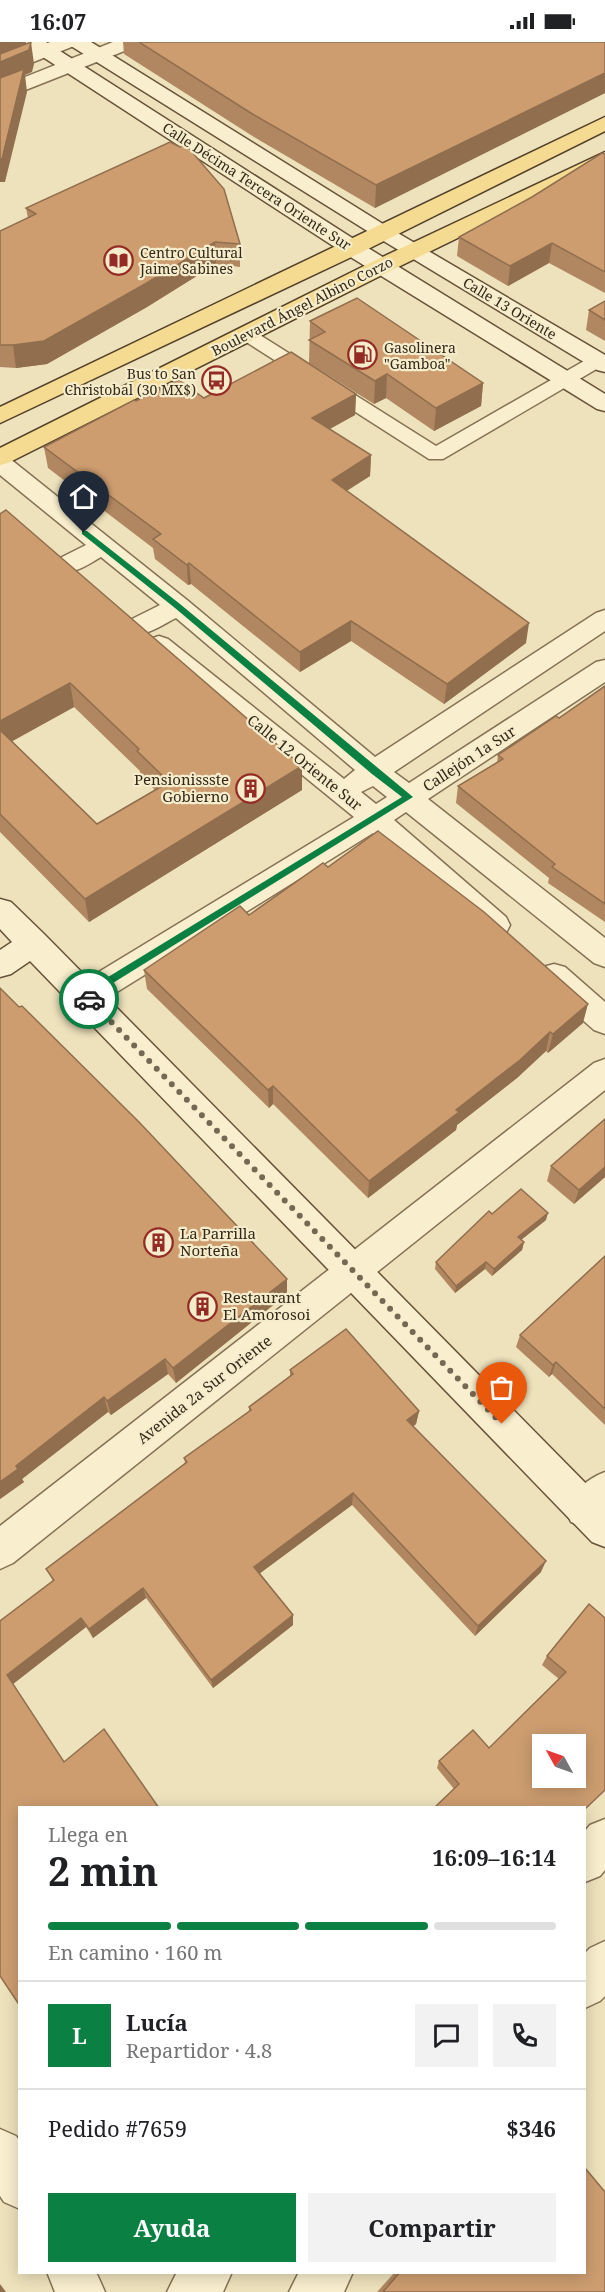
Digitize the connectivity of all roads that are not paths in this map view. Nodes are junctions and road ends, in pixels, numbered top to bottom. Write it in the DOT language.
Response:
graph roads {
  1 [pos="67,42"];
  2 [pos="78,42"];
  3 [pos="130,42"];
  4 [pos="39,46"];
  5 [pos="99,54"];
  6 [pos="69,66"];
  7 [pos="0,69"];
  8 [pos="0,94"];
  9 [pos="605,123"];
  10 [pos="229,136"];
  11 [pos="201,150"];
  12 [pos="605,158"];
  13 [pos="384,233"];
  14 [pos="352,248"];
  15 [pos="414,250"];
  16 [pos="382,266"];
  17 [pos="246,334"];
  18 [pos="601,363"];
  19 [pos="565,379"];
  20 [pos="605,404"];
  21 [pos="0,416"];
  22 [pos="0,459"];
  23 [pos="0,463"];
  24 [pos="101,547"];
  25 [pos="67,566"];
  26 [pos="178,606"];
  27 [pos="605,619"];
  28 [pos="605,669"];
  29 [pos="375,772"];
  30 [pos="342,792"];
  31 [pos="408,797"];
  32 [pos="374,818"];
  33 [pos="0,910"];
  34 [pos="34,943"];
  35 [pos="605,955"];
  36 [pos="0,965"];
  37 [pos="86,996"];
  38 [pos="605,1021"];
  39 [pos="605,1072"];
  40 [pos="354,1271"];
  41 [pos="598,1509"];
  42 [pos="0,1550"];
  43 [pos="605,1840"];
  44 [pos="586,1860"];
  45 [pos="605,1963"];
  46 [pos="586,1985"];
  47 [pos="0,2152"];
  48 [pos="18,2183"];
  49 [pos="71,2274"];
  50 [pos="207,2274"];
  51 [pos="328,2274"];
  52 [pos="81,2292"];
  53 [pos="191,2292"];
  54 [pos="313,2292"];
  1 -- 4 [label="street"];
  2 -- 5 [label="street, Calle Décima Tercera Oriente Sur"];
  3 -- 5 [label="street"];
  4 -- 6 [label="street, Calle Décima Tercera Oriente Sur"];
  4 -- 7 [label="street"];
  5 -- 6 [label="street"];
  5 -- 10 [label="street, Calle Décima Tercera Oriente Sur"];
  6 -- 8 [label="street"];
  6 -- 11 [label="street, Calle Décima Tercera Oriente Sur"];
  9 -- 13 [label="main road, Boulevard Ángel Albino Corzo"];
  10 -- 11 [label="street"];
  10 -- 13 [label="street, Calle Décima Tercera Oriente Sur"];
  11 -- 14 [label="street, Calle Décima Tercera Oriente Sur"];
  12 -- 15 [label="main road, Boulevard Ángel Albino Corzo"];
  13 -- 14 [label="main road, Boulevard Ángel Albino Corzo"];
  13 -- 15 [label="street, Calle Décima Tercera Oriente Sur"];
  14 -- 16 [label="street, Calle Décima Tercera Oriente Sur"];
  14 -- 21 [label="main road, Boulevard Ángel Albino Corzo"];
  15 -- 16 [label="main road, Boulevard Ángel Albino Corzo"];
  15 -- 18 [label="street, Calle 13 Oriente"];
  16 -- 17 [label="main road, Boulevard Ángel Albino Corzo"];
  16 -- 19 [label="street, Calle Décima Tercera Oriente Sur"];
  17 -- 19 [label="lane"];
  17 -- 22 [label="main road, Boulevard Ángel Albino Corzo"];
  18 -- 19 [label="lane"];
  19 -- 20 [label="street, Calle Décima Tercera Oriente Sur"];
  23 -- 24 [label="street"];
  24 -- 25 [label="street"];
  24 -- 26 [label="street"];
  26 -- 29 [label="street"];
  26 -- 30 [label="street, Calle 12 Oriente Sur"];
  27 -- 29 [label="street"];
  28 -- 31 [label="street, Callejón 1a Sur"];
  29 -- 30 [label="street"];
  29 -- 31 [label="street"];
  30 -- 32 [label="street, Calle 12 Oriente Sur"];
  31 -- 32 [label="street, Callejón 1a Sur"];
  31 -- 35 [label="street"];
  32 -- 37 [label="street, Callejón 1a Sur"];
  32 -- 38 [label="street, Calle 12 Oriente Sur"];
  33 -- 34 [label="street"];
  34 -- 36 [label="street"];
  34 -- 37 [label="street"];
  37 -- 40 [label="street"];
  39 -- 40 [label="street, Avenida 2a Sur Oriente"];
  40 -- 41 [label="street"];
  40 -- 42 [label="street, Avenida 2a Sur Oriente"];
  43 -- 44 [label="street"];
  45 -- 46 [label="street"];
  47 -- 48 [label="street"];
  49 -- 52 [label="street"];
  50 -- 53 [label="street"];
  51 -- 54 [label="street"];
}
